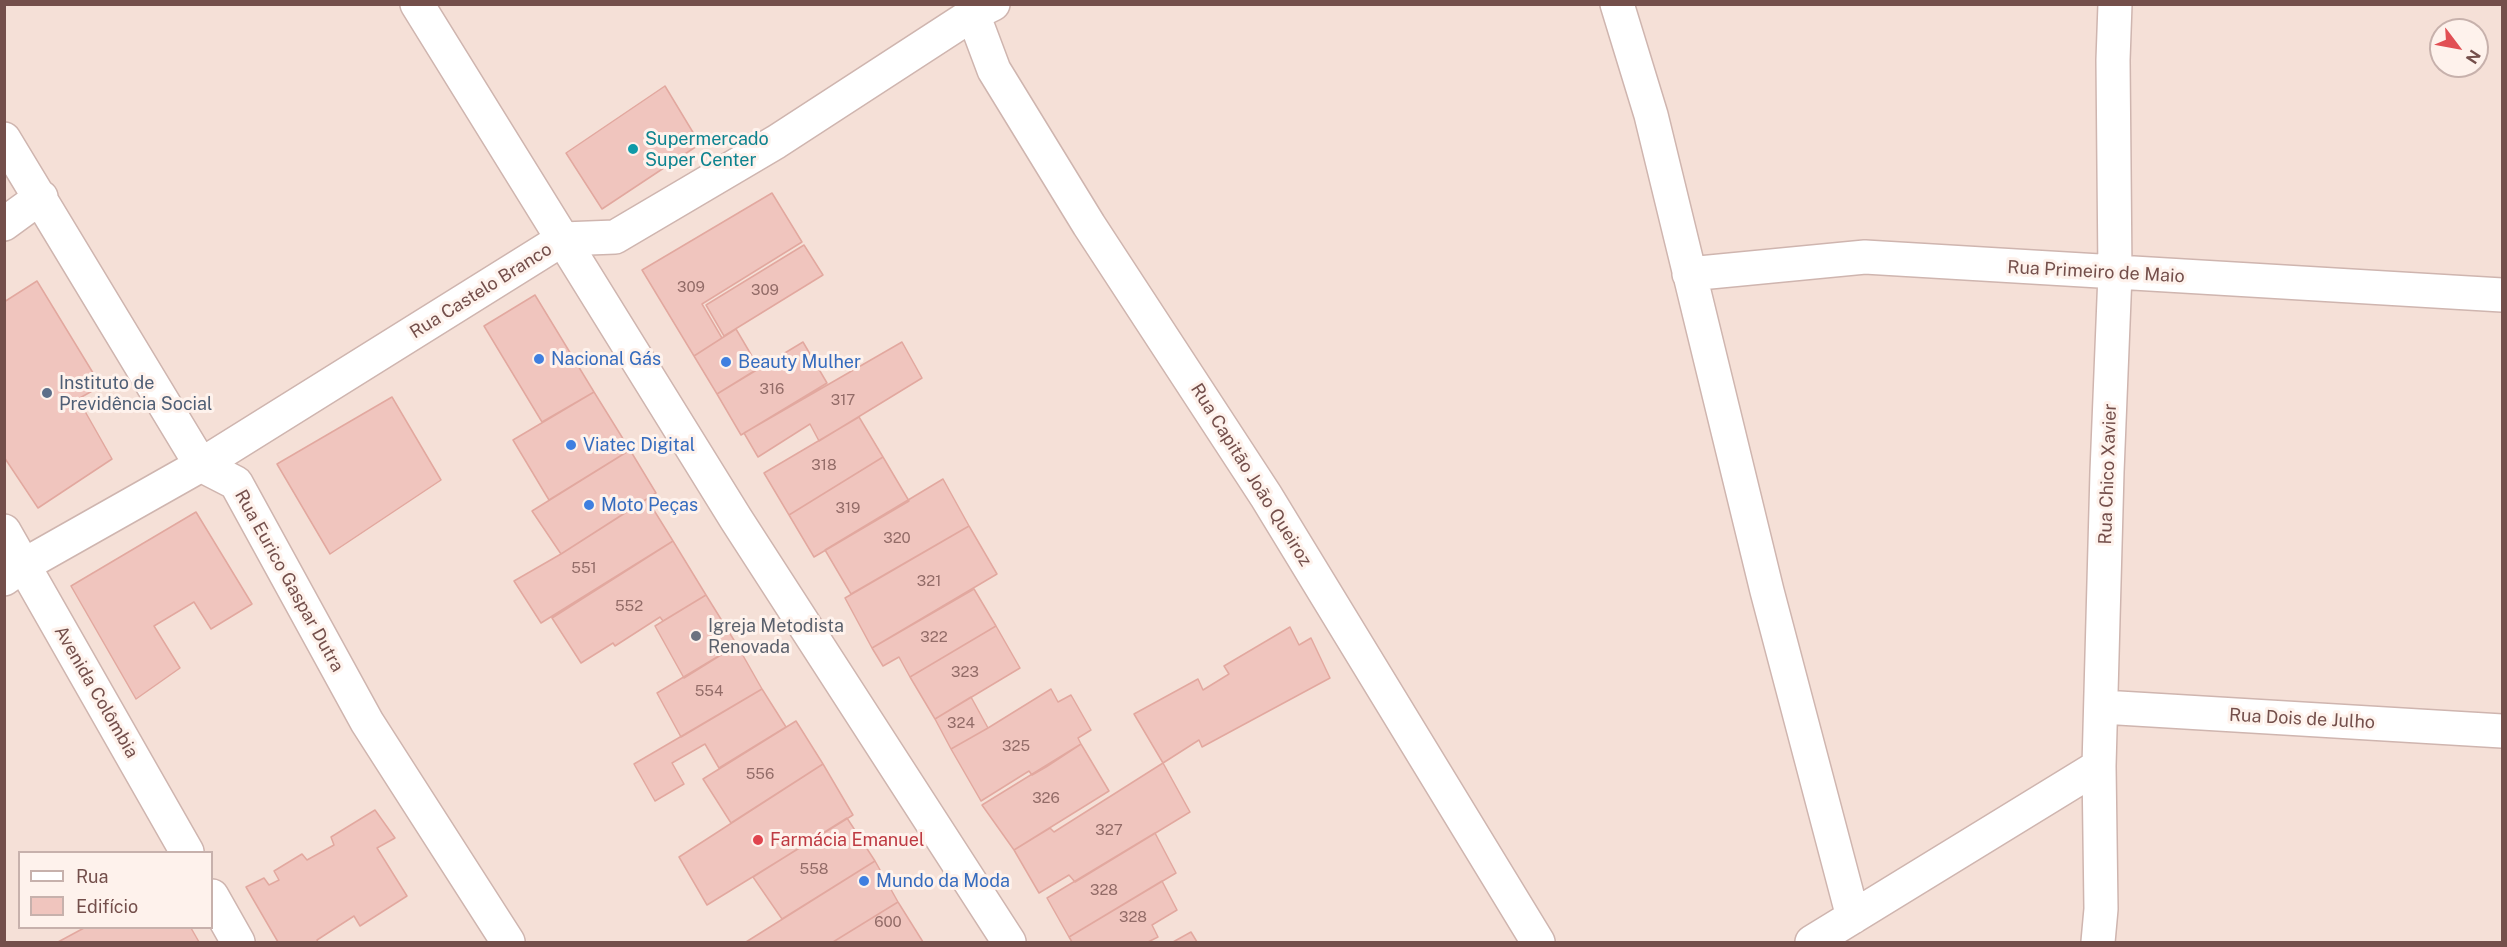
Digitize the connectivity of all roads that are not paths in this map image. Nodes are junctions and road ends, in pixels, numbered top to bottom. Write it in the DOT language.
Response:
graph roads {
  1 [pos="417,4"];
  2 [pos="1617,4"];
  3 [pos="2115,4"];
  4 [pos="980,8"];
  5 [pos="4,139"];
  6 [pos="41,197"];
  7 [pos="4,224"];
  8 [pos="563,239"];
  9 [pos="1689,274"];
  10 [pos="2115,274"];
  11 [pos="2502,295"];
  12 [pos="201,465"];
  13 [pos="4,531"];
  14 [pos="14,572"];
  15 [pos="2102,707"];
  16 [pos="2502,731"];
  17 [pos="2099,766"];
  18 [pos="186,851"];
  19 [pos="213,898"];
  20 [pos="1853,917"];
  21 [pos="238,942"];
  22 [pos="508,942"];
  23 [pos="1009,942"];
  24 [pos="1538,942"];
  25 [pos="1812,942"];
  26 [pos="2098,942"];
  1 -- 8 [label="street"];
  2 -- 9 [label="street"];
  3 -- 10 [label="street, Rua Chico Xavier"];
  4 -- 8 [label="street, Rua Castelo Branco"];
  4 -- 24 [label="street, Rua Capitão João Queiroz"];
  5 -- 6 [label="street"];
  6 -- 7 [label="street"];
  6 -- 12 [label="street"];
  8 -- 12 [label="street, Rua Castelo Branco"];
  8 -- 23 [label="street"];
  9 -- 10 [label="street, Rua Primeiro de Maio"];
  9 -- 20 [label="street"];
  10 -- 11 [label="street, Rua Primeiro de Maio"];
  10 -- 15 [label="street, Rua Chico Xavier"];
  12 -- 14 [label="street, Rua Castelo Branco"];
  12 -- 22 [label="street, Rua Eurico Gaspar Dutra"];
  13 -- 14 [label="street, Avenida Colômbia"];
  14 -- 18 [label="street, Avenida Colômbia"];
  15 -- 16 [label="street, Rua Dois de Julho"];
  15 -- 17 [label="street, Rua Chico Xavier"];
  17 -- 20 [label="street"];
  17 -- 26 [label="street, Rua Chico Xavier"];
  19 -- 21 [label="street"];
  20 -- 25 [label="street"];
}
